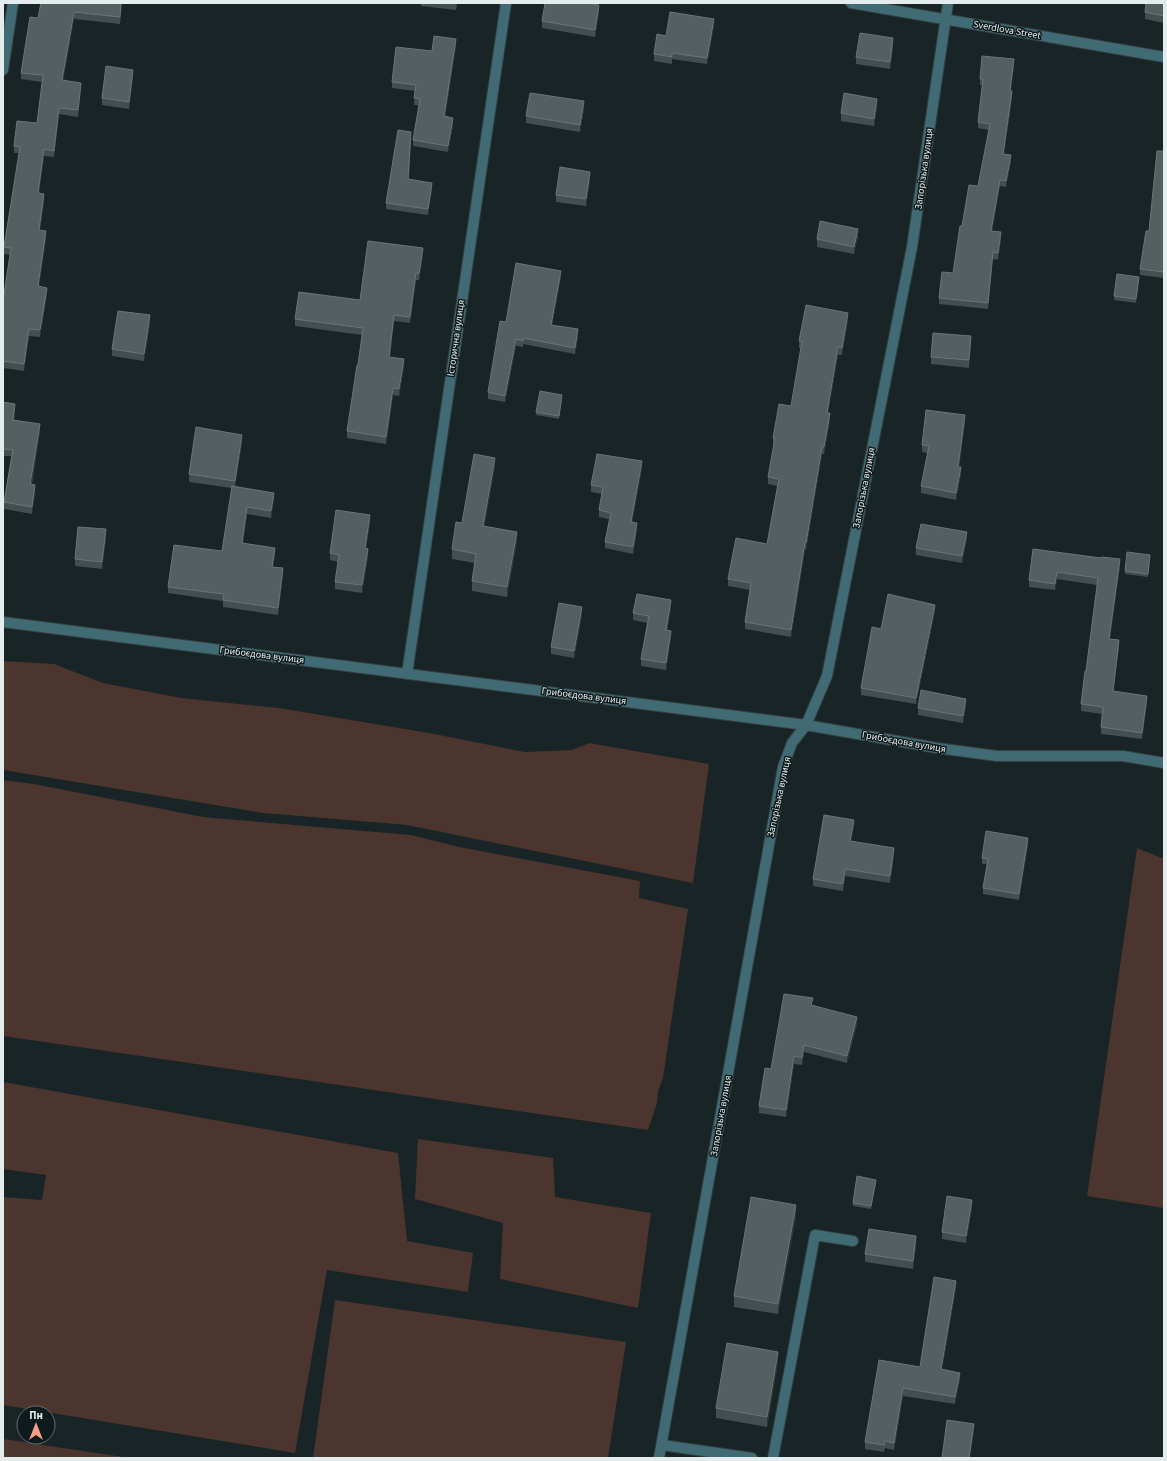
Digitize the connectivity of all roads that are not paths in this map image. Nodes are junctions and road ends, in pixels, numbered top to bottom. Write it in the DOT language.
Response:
graph roads {
  1 [pos="13,3"];
  2 [pos="506,3"];
  3 [pos="851,3"];
  4 [pos="948,3"];
  5 [pos="946,19"];
  6 [pos="1164,57"];
  7 [pos="3,70"];
  8 [pos="3,622"];
  9 [pos="407,674"];
  10 [pos="806,725"];
  11 [pos="1164,763"];
  12 [pos="853,1241"];
  13 [pos="662,1445"];
  14 [pos="659,1458"];
  15 [pos="752,1458"];
  16 [pos="773,1458"];
  1 -- 7 [label="street"];
  2 -- 9 [label="street, Історична вулиця"];
  3 -- 5 [label="street, Sverdlova Street"];
  4 -- 5 [label="street, Запорізька вулиця"];
  5 -- 6 [label="street, Sverdlova Street"];
  5 -- 10 [label="street, Запорізька вулиця"];
  8 -- 9 [label="street, Грибоєдова вулиця"];
  9 -- 10 [label="street, Грибоєдова вулиця"];
  10 -- 11 [label="street, Грибоєдова вулиця"];
  10 -- 13 [label="street, Запорізька вулиця"];
  12 -- 16 [label="street"];
  13 -- 14 [label="street, Запорізька вулиця"];
  13 -- 15 [label="street"];
}
